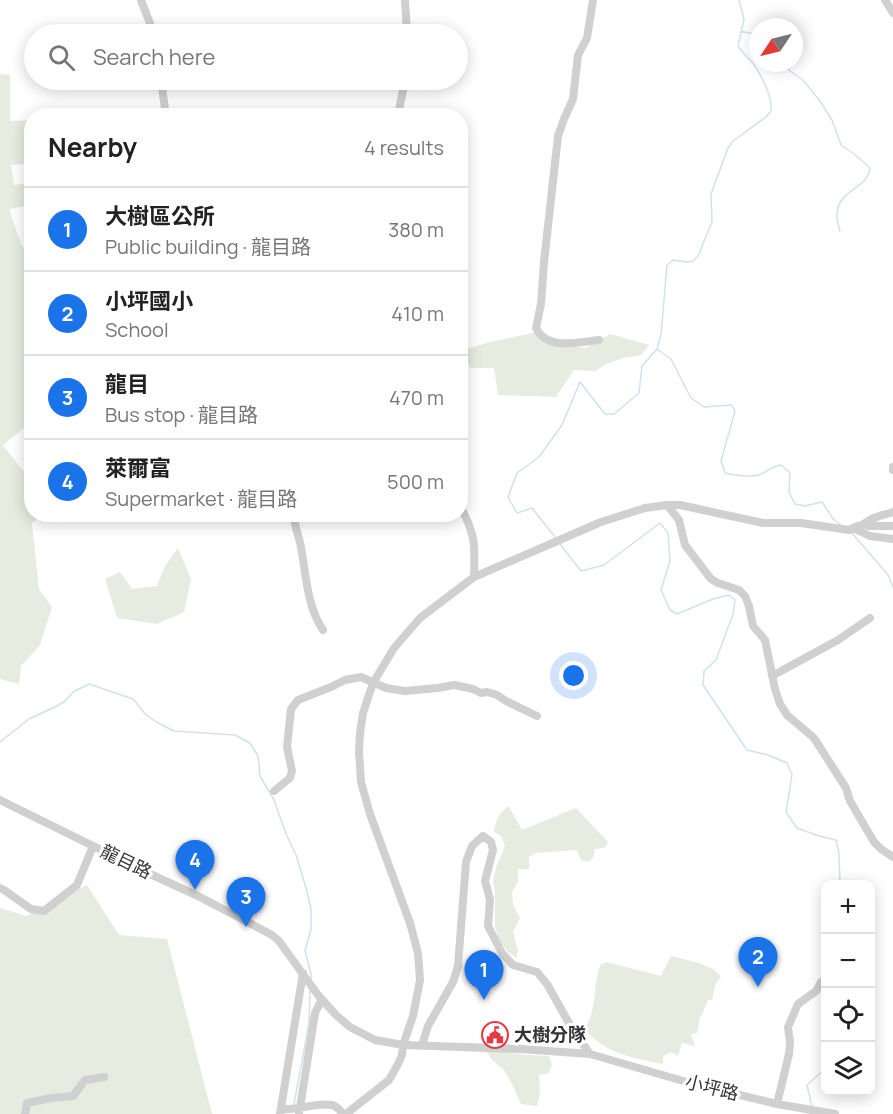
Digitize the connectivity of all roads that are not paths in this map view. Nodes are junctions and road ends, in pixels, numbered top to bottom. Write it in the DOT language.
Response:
graph roads {
  1 [pos="141,0"];
  2 [pos="405,0"];
  3 [pos="593,0"];
  4 [pos="885,0"];
  5 [pos="893,13"];
  6 [pos="150,24"];
  7 [pos="406,24"];
  8 [pos="162,90"];
  9 [pos="403,90"];
  10 [pos="165,108"];
  11 [pos="399,108"];
  12 [pos="599,340"];
  13 [pos="667,505"];
  14 [pos="893,512"];
  15 [pos="468,520"];
  16 [pos="294,522"];
  17 [pos="868,526"];
  18 [pos="893,526"];
  19 [pos="850,528"];
  20 [pos="893,539"];
  21 [pos="474,578"];
  22 [pos="870,618"];
  23 [pos="323,630"];
  24 [pos="772,676"];
  25 [pos="373,683"];
  26 [pos="537,716"];
  27 [pos="274,791"];
  28 [pos="0,800"];
  29 [pos="93,846"];
  30 [pos="893,857"];
  31 [pos="0,888"];
  32 [pos="303,973"];
  33 [pos="821,982"];
  34 [pos="320,997"];
  35 [pos="403,1045"];
  36 [pos="422,1045"];
  37 [pos="590,1054"];
  38 [pos="104,1077"];
  39 [pos="777,1104"];
  40 [pos="282,1111"];
  41 [pos="299,1111"];
  42 [pos="26,1114"];
  43 [pos="345,1114"];
  44 [pos="835,1114"];
  1 -- 6 [label="street"];
  2 -- 7 [label="street"];
  3 -- 12 [label="street"];
  4 -- 5 [label="street"];
  8 -- 10 [label="street"];
  9 -- 11 [label="street"];
  13 -- 19 [label="street"];
  13 -- 21 [label="street"];
  13 -- 24 [label="street"];
  14 -- 19 [label="street"];
  15 -- 21 [label="street"];
  16 -- 23 [label="street"];
  17 -- 18 [label="street"];
  19 -- 20 [label="street"];
  21 -- 25 [label="street"];
  22 -- 24 [label="street"];
  24 -- 30 [label="street"];
  25 -- 26 [label="street"];
  25 -- 27 [label="street"];
  25 -- 35 [label="street"];
  28 -- 29 [label="street, 龍目路"];
  29 -- 31 [label="street"];
  29 -- 32 [label="street, 龍目路"];
  32 -- 34 [label="street, 龍目路"];
  32 -- 40 [label="street"];
  33 -- 39 [label="street"];
  34 -- 35 [label="street"];
  34 -- 41 [label="street"];
  35 -- 36 [label="street"];
  35 -- 43 [label="street"];
  36 -- 37 [label="street"];
  36 -- 37 [label="street"];
  37 -- 39 [label="street, 小坪路"];
  38 -- 42 [label="street"];
  39 -- 44 [label="street, 小坪路"];
  40 -- 41 [label="street"];
  41 -- 43 [label="street"];
}
